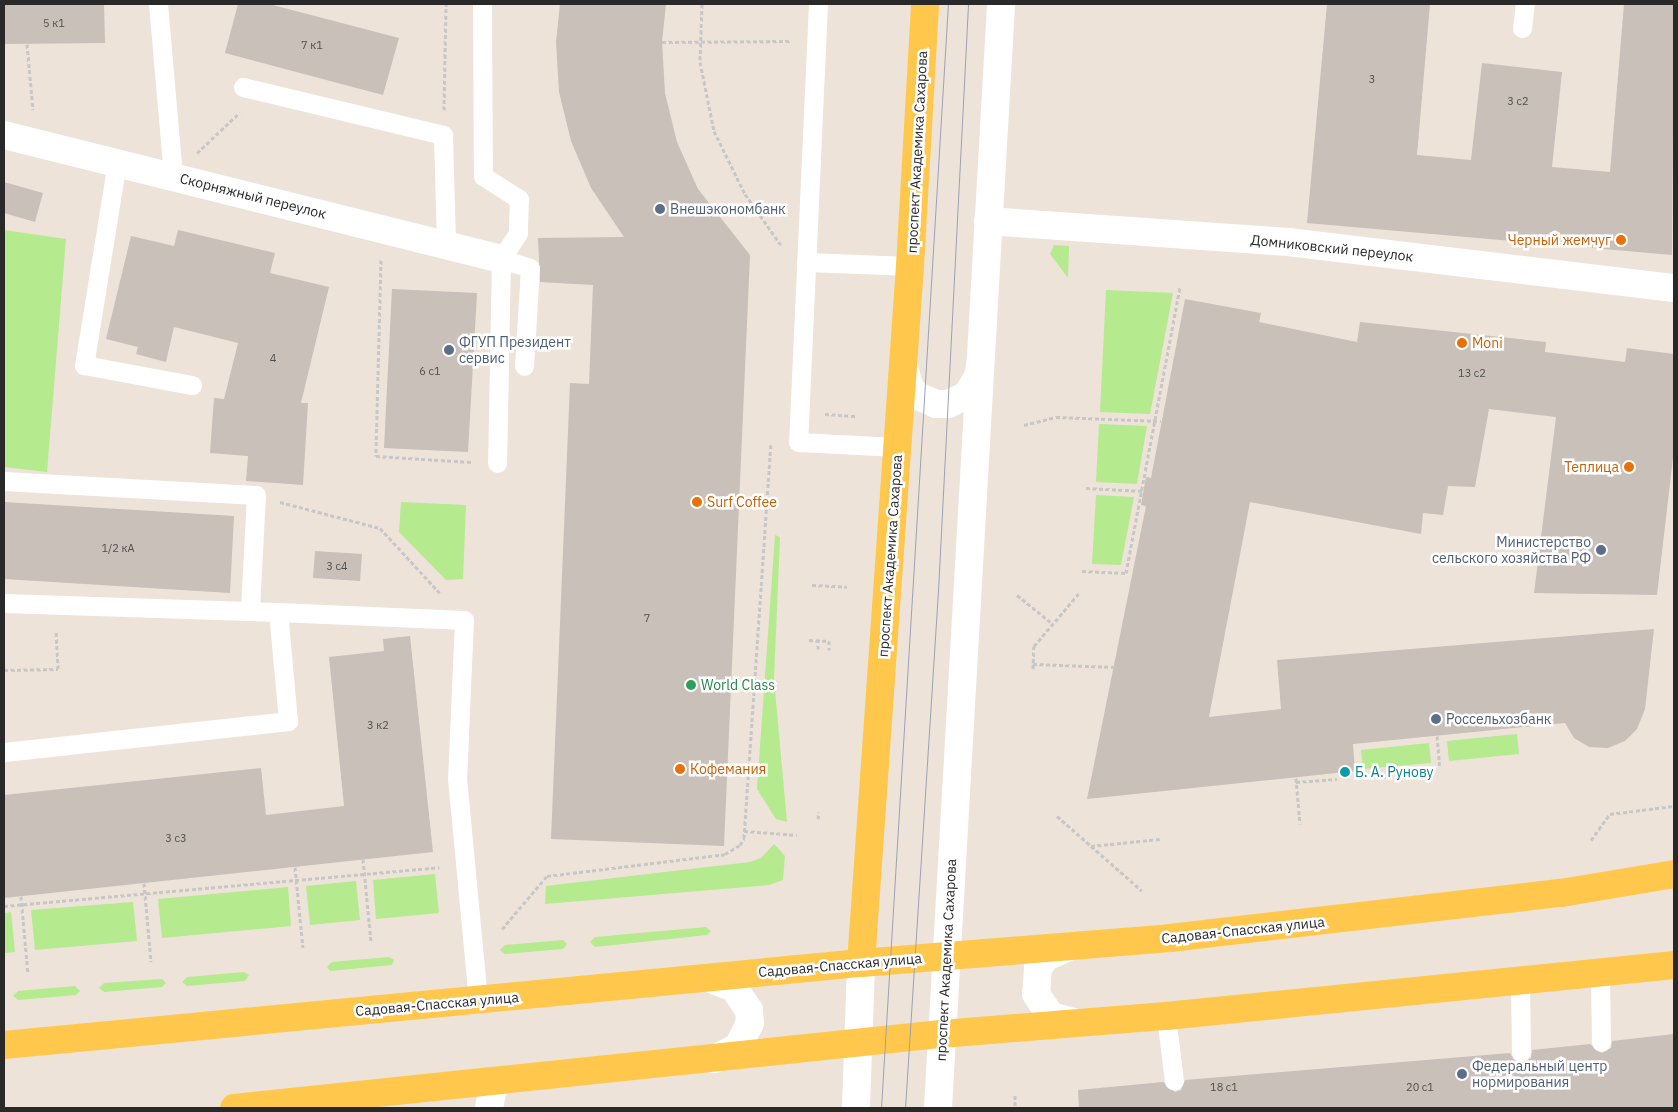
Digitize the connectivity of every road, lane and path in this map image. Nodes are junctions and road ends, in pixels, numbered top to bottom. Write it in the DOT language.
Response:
graph roads {
  1 [pos="158,4"];
  2 [pos="446,4"];
  3 [pos="482,4"];
  4 [pos="702,4"];
  5 [pos="818,4"];
  6 [pos="925,4"];
  7 [pos="1001,4"];
  8 [pos="1525,4"];
  9 [pos="1522,28"];
  10 [pos="817,41"];
  11 [pos="662,42"];
  12 [pos="700,42"];
  13 [pos="27,44"];
  14 [pos="249,89"];
  15 [pos="4,135"];
  16 [pos="444,136"];
  17 [pos="36,143"];
  18 [pos="117,162"];
  19 [pos="173,176"];
  20 [pos="988,221"];
  21 [pos="382,227"];
  22 [pos="446,243"];
  23 [pos="782,247"];
  24 [pos="501,259"];
  25 [pos="806,262"];
  26 [pos="910,266"];
  27 [pos="1180,287"];
  28 [pos="1674,288"];
  29 [pos="524,366"];
  30 [pos="904,366"];
  31 [pos="980,366"];
  32 [pos="192,385"];
  33 [pos="799,413"];
  34 [pos="857,416"];
  35 [pos="1155,420"];
  36 [pos="1161,421"];
  37 [pos="1024,425"];
  38 [pos="898,447"];
  39 [pos="497,463"];
  40 [pos="4,481"];
  41 [pos="1086,488"];
  42 [pos="1143,491"];
  43 [pos="256,495"];
  44 [pos="1082,571"];
  45 [pos="812,585"];
  46 [pos="847,587"];
  47 [pos="1080,592"];
  48 [pos="1017,595"];
  49 [pos="4,603"];
  50 [pos="56,605"];
  51 [pos="250,611"];
  52 [pos="278,612"];
  53 [pos="464,620"];
  54 [pos="1053,624"];
  55 [pos="809,640"];
  56 [pos="818,640"];
  57 [pos="818,649"];
  58 [pos="829,650"];
  59 [pos="1033,664"];
  60 [pos="1044,664"];
  61 [pos="1114,667"];
  62 [pos="1033,669"];
  63 [pos="1043,669"];
  64 [pos="4,670"];
  65 [pos="1437,736"];
  66 [pos="4,752"];
  67 [pos="1440,768"];
  68 [pos="1296,778"];
  69 [pos="1337,779"];
  70 [pos="1296,782"];
  71 [pos="1674,806"];
  72 [pos="819,812"];
  73 [pos="1057,816"];
  74 [pos="818,819"];
  75 [pos="1300,824"];
  76 [pos="744,831"];
  77 [pos="798,835"];
  78 [pos="1160,839"];
  79 [pos="1591,840"];
  80 [pos="1091,846"];
  81 [pos="362,859"];
  82 [pos="441,866"];
  83 [pos="295,867"];
  84 [pos="364,874"];
  85 [pos="1674,874"];
  86 [pos="296,880"];
  87 [pos="144,883"];
  88 [pos="1142,891"];
  89 [pos="145,894"];
  90 [pos="21,896"];
  91 [pos="21,904"];
  92 [pos="4,906"];
  93 [pos="502,930"];
  94 [pos="370,942"];
  95 [pos="1071,946"];
  96 [pos="302,948"];
  97 [pos="948,956"];
  98 [pos="151,962"];
  99 [pos="861,963"];
  100 [pos="1674,965"];
  101 [pos="28,974"];
  102 [pos="1600,974"];
  103 [pos="708,978"];
  104 [pos="1520,982"];
  105 [pos="478,1000"];
  106 [pos="1166,1016"];
  107 [pos="1076,1023"];
  108 [pos="942,1034"];
  109 [pos="1601,1042"];
  110 [pos="4,1045"];
  111 [pos="857,1045"];
  112 [pos="1521,1052"];
  113 [pos="714,1059"];
  114 [pos="1174,1081"];
  115 [pos="494,1082"];
  116 [pos="1015,1096"];
  117 [pos="234,1108"];
  118 [pos="489,1108"];
  119 [pos="856,1108"];
  120 [pos="938,1108"];
  121 [pos="1015,1108"];
  1 -- 19 [label="lane"];
  2 -- 16 [label="path"];
  3 -- 24 [label="lane"];
  4 -- 12 [label="path"];
  5 -- 10 [label="lane"];
  6 -- 26 [label="main road, проспект Академика Сахарова"];
  7 -- 20 [label="street, проспект Академика Сахарова"];
  8 -- 9 [label="lane"];
  10 -- 12 [label="path"];
  10 -- 25 [label="lane"];
  11 -- 12 [label="path"];
  12 -- 23 [label="path"];
  13 -- 17 [label="path"];
  14 -- 16 [label="lane"];
  14 -- 19 [label="path"];
  15 -- 17 [label="street, Скорняжный переулок"];
  16 -- 22 [label="lane"];
  17 -- 18 [label="street, Скорняжный переулок"];
  18 -- 19 [label="street, Скорняжный переулок"];
  18 -- 32 [label="lane"];
  19 -- 21 [label="street, Скорняжный переулок"];
  20 -- 28 [label="street, Домниковский переулок"];
  20 -- 31 [label="street, проспект Академика Сахарова"];
  21 -- 22 [label="street, Скорняжный переулок"];
  21 -- 39 [label="path"];
  22 -- 24 [label="street, Скорняжный переулок"];
  24 -- 29 [label="lane"];
  24 -- 39 [label="lane"];
  25 -- 26 [label="lane"];
  25 -- 33 [label="lane"];
  26 -- 30 [label="main road, проспект Академика Сахарова"];
  27 -- 35 [label="path"];
  30 -- 31 [label="street"];
  30 -- 38 [label="main road, проспект Академика Сахарова"];
  31 -- 97 [label="street, проспект Академика Сахарова"];
  33 -- 34 [label="path"];
  33 -- 38 [label="lane"];
  33 -- 76 [label="path"];
  35 -- 36 [label="path"];
  35 -- 37 [label="path"];
  35 -- 42 [label="path"];
  38 -- 99 [label="main road, проспект Академика Сахарова"];
  40 -- 43 [label="lane"];
  41 -- 42 [label="path"];
  42 -- 44 [label="path"];
  43 -- 51 [label="lane"];
  43 -- 53 [label="path"];
  45 -- 46 [label="path"];
  47 -- 54 [label="path"];
  48 -- 54 [label="path"];
  49 -- 50 [label="lane"];
  50 -- 51 [label="lane"];
  50 -- 64 [label="path"];
  51 -- 52 [label="lane"];
  52 -- 53 [label="lane"];
  52 -- 66 [label="lane"];
  53 -- 105 [label="lane"];
  54 -- 59 [label="path"];
  55 -- 56 [label="path"];
  56 -- 57 [label="path"];
  56 -- 58 [label="path"];
  59 -- 60 [label="path"];
  59 -- 62 [label="path"];
  60 -- 61 [label="path"];
  60 -- 63 [label="path"];
  65 -- 67 [label="path"];
  68 -- 70 [label="path"];
  69 -- 70 [label="path"];
  70 -- 75 [label="path"];
  71 -- 79 [label="path"];
  72 -- 74 [label="path"];
  73 -- 80 [label="path"];
  76 -- 77 [label="path"];
  76 -- 93 [label="path"];
  78 -- 80 [label="path"];
  80 -- 88 [label="path"];
  81 -- 84 [label="path"];
  82 -- 84 [label="path"];
  83 -- 86 [label="path"];
  84 -- 86 [label="path"];
  84 -- 94 [label="path"];
  85 -- 95 [label="main road, Садовая-Спасская улица"];
  86 -- 89 [label="path"];
  86 -- 96 [label="path"];
  87 -- 89 [label="path"];
  89 -- 91 [label="path"];
  89 -- 98 [label="path"];
  90 -- 91 [label="path"];
  91 -- 92 [label="path"];
  91 -- 101 [label="path"];
  95 -- 97 [label="main road, Садовая-Спасская улица"];
  95 -- 107 [label="street"];
  97 -- 99 [label="main road, Садовая-Спасская улица"];
  97 -- 108 [label="street, проспект Академика Сахарова"];
  99 -- 103 [label="main road, Садовая-Спасская улица"];
  99 -- 111 [label="street, проспект Академика Сахарова"];
  100 -- 102 [label="main road"];
  102 -- 104 [label="main road"];
  102 -- 109 [label="lane"];
  103 -- 105 [label="main road, Садовая-Спасская улица"];
  103 -- 113 [label="street"];
  104 -- 106 [label="main road"];
  104 -- 112 [label="lane"];
  105 -- 110 [label="main road, Садовая-Спасская улица"];
  106 -- 107 [label="main road"];
  106 -- 114 [label="lane"];
  107 -- 108 [label="main road"];
  108 -- 111 [label="main road"];
  108 -- 120 [label="street, проспект Академика Сахарова"];
  111 -- 113 [label="main road"];
  111 -- 119 [label="street, проспект Академика Сахарова"];
  113 -- 115 [label="main road"];
  115 -- 117 [label="main road"];
  115 -- 118 [label="street"];
  116 -- 121 [label="path"];
}
